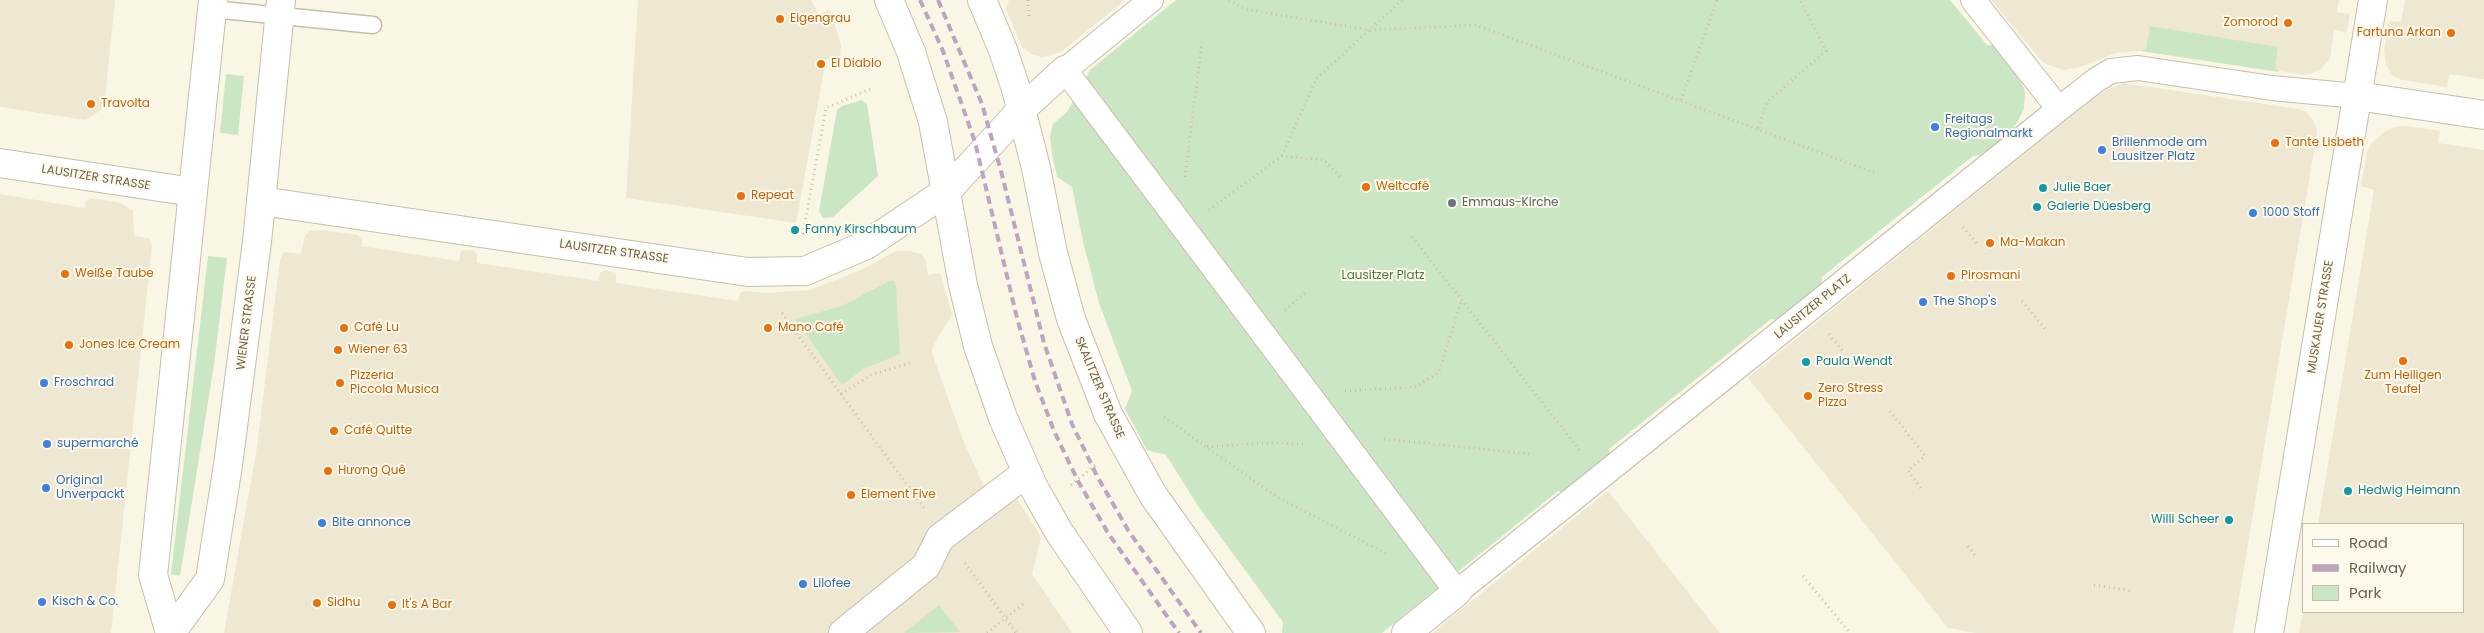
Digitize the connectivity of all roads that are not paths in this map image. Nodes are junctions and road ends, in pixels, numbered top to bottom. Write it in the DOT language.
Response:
graph roads {
  1 [pos="889,0"];
  2 [pos="982,0"];
  3 [pos="1151,0"];
  4 [pos="1973,0"];
  5 [pos="2373,0"];
  6 [pos="213,4"];
  7 [pos="280,8"];
  8 [pos="373,25"];
  9 [pos="1065,70"];
  10 [pos="2357,96"];
  11 [pos="1022,109"];
  12 [pos="2059,109"];
  13 [pos="2484,116"];
  14 [pos="0,163"];
  15 [pos="947,191"];
  16 [pos="193,192"];
  17 [pos="261,201"];
  18 [pos="1026,472"];
  19 [pos="1457,592"];
  20 [pos="171,633"];
  21 [pos="843,633"];
  22 [pos="1128,633"];
  23 [pos="1251,633"];
  24 [pos="1406,633"];
  25 [pos="2269,633"];
  1 -- 15 [label="street"];
  2 -- 11 [label="street, SKALITZER STRASSE"];
  3 -- 9 [label="street"];
  4 -- 12 [label="street"];
  5 -- 10 [label="street, MUSKAUER STRASSE"];
  6 -- 7 [label="lane"];
  6 -- 16 [label="street, WIENER STRASSE"];
  7 -- 8 [label="lane"];
  7 -- 17 [label="street, WIENER STRASSE"];
  9 -- 11 [label="street"];
  9 -- 19 [label="street"];
  10 -- 12 [label="street, LAUSITZER PLATZ"];
  10 -- 13 [label="street"];
  10 -- 25 [label="street, MUSKAUER STRASSE"];
  11 -- 15 [label="street"];
  11 -- 23 [label="street, SKALITZER STRASSE"];
  12 -- 19 [label="street, LAUSITZER PLATZ"];
  14 -- 16 [label="street, LAUSITZER STRASSE"];
  15 -- 17 [label="street, LAUSITZER STRASSE"];
  15 -- 18 [label="street"];
  16 -- 20 [label="street, WIENER STRASSE"];
  17 -- 20 [label="street, WIENER STRASSE"];
  18 -- 21 [label="street"];
  18 -- 22 [label="street"];
  19 -- 24 [label="street, LAUSITZER PLATZ"];
}
